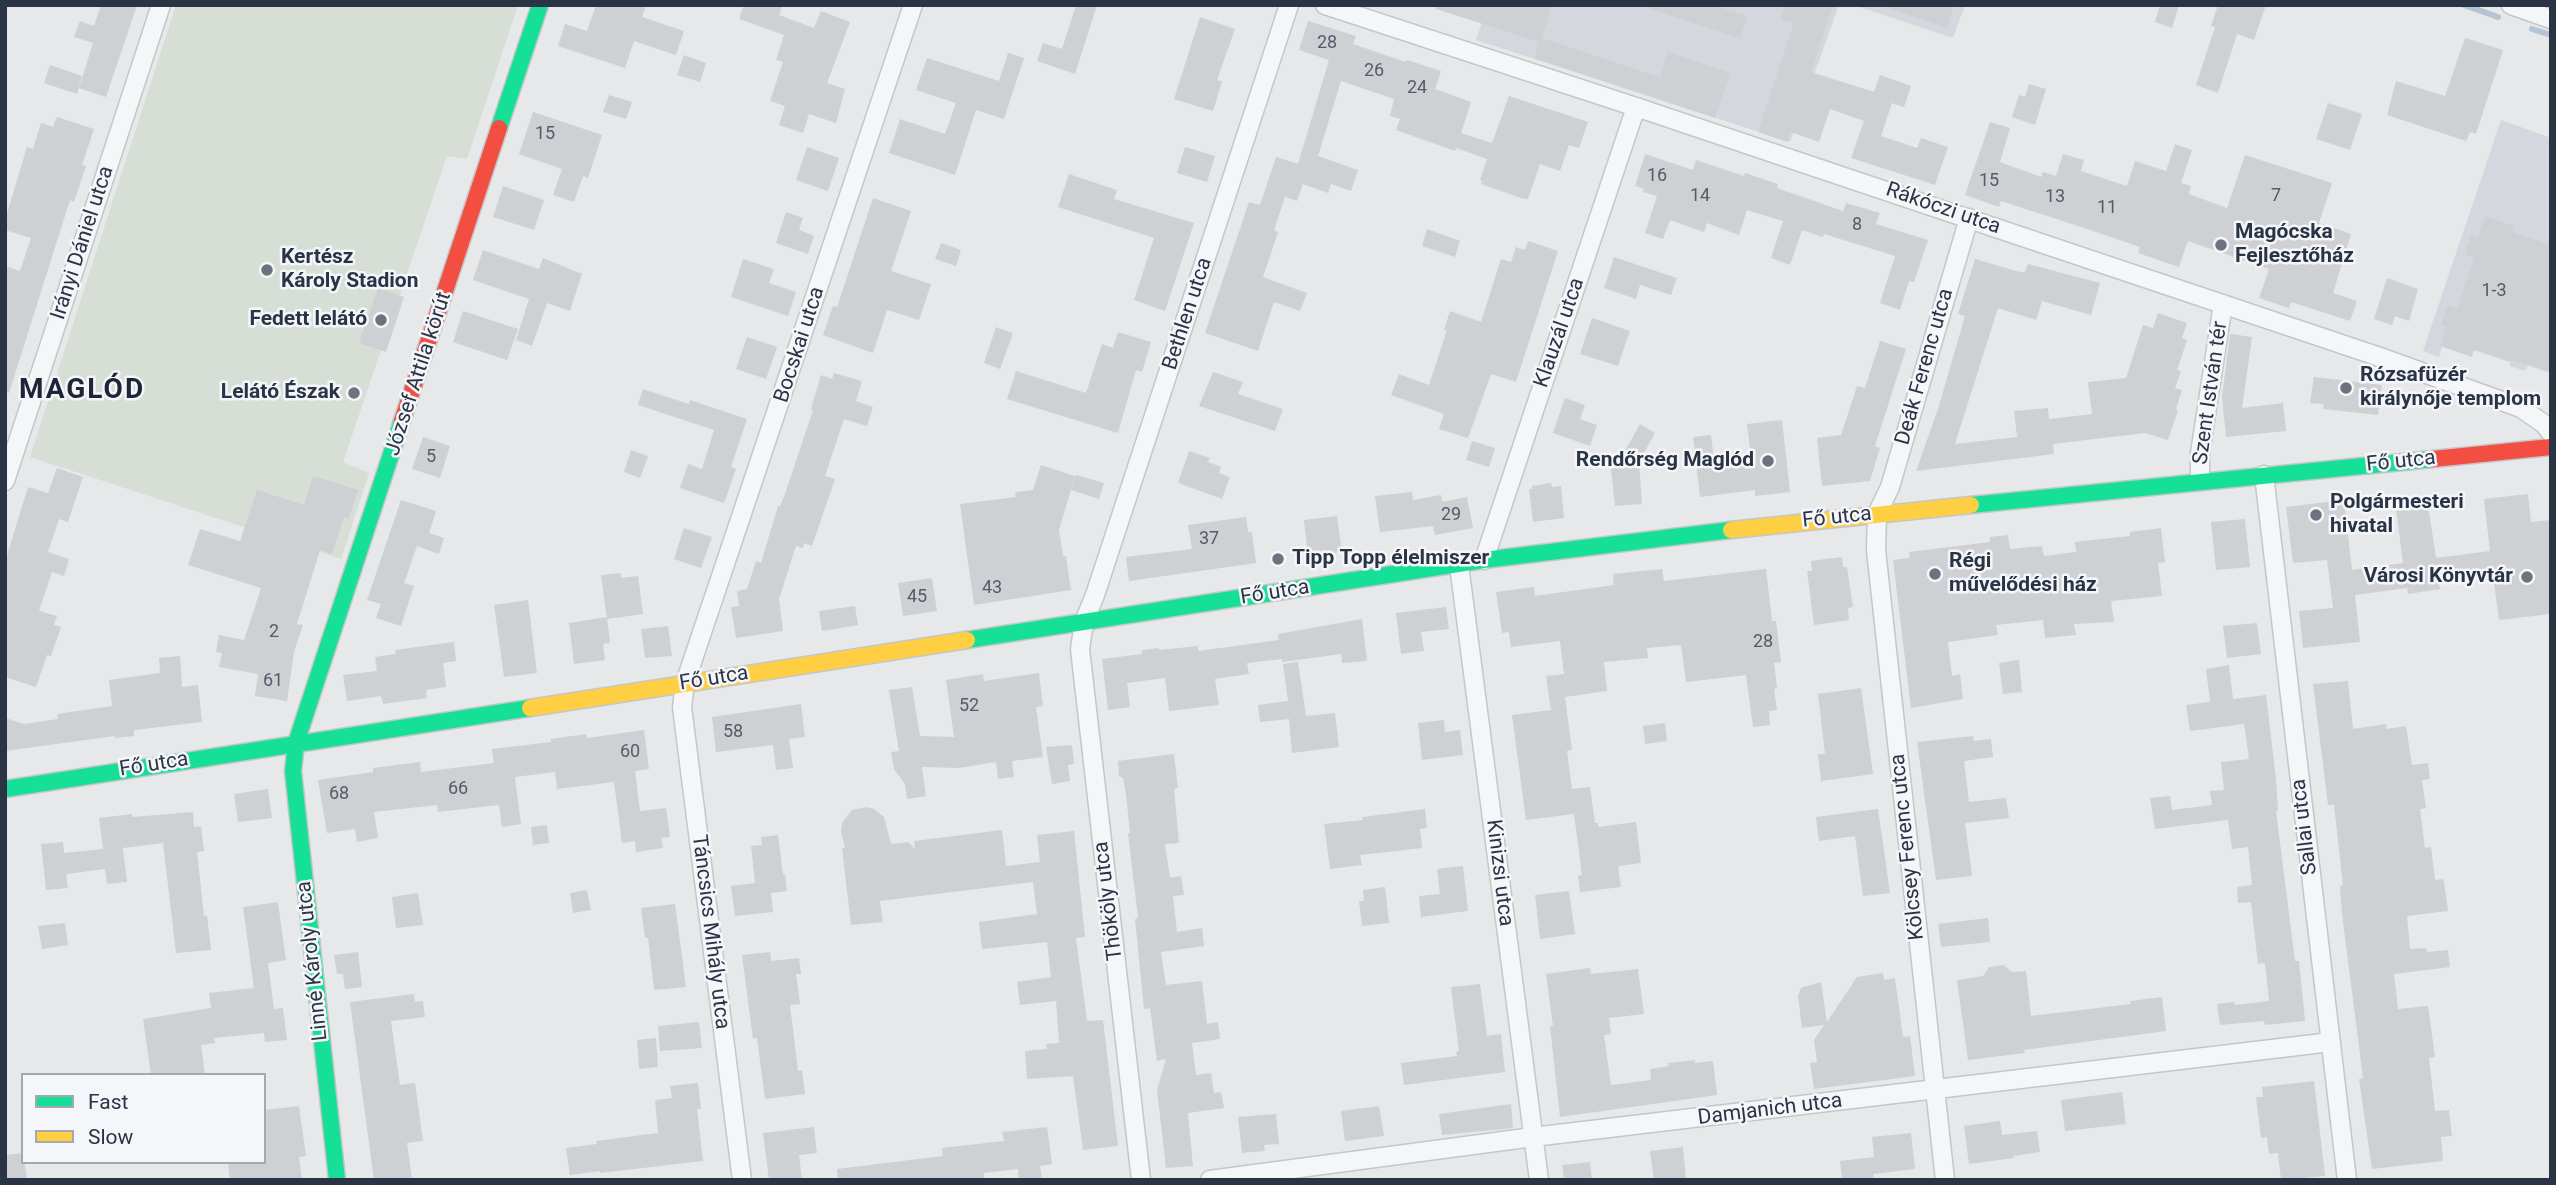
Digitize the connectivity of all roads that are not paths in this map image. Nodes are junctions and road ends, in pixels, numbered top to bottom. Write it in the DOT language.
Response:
graph roads {
  1 [pos="160,5"];
  2 [pos="540,5"];
  3 [pos="913,5"];
  4 [pos="1289,5"];
  5 [pos="1325,5"];
  6 [pos="2511,5"];
  7 [pos="2551,19"];
  8 [pos="1636,107"];
  9 [pos="1969,218"];
  10 [pos="2223,304"];
  11 [pos="2551,433"];
  12 [pos="2551,447"];
  13 [pos="2264,475"];
  14 [pos="5,481"];
  15 [pos="2200,481"];
  16 [pos="1877,514"];
  17 [pos="1484,560"];
  18 [pos="1459,565"];
  19 [pos="1084,622"];
  20 [pos="685,684"];
  21 [pos="296,743"];
  22 [pos="5,789"];
  23 [pos="2331,1042"];
  24 [pos="1934,1091"];
  25 [pos="1533,1137"];
  26 [pos="337,1180"];
  27 [pos="742,1180"];
  28 [pos="1141,1180"];
  29 [pos="1210,1180"];
  30 [pos="1539,1180"];
  31 [pos="1945,1180"];
  32 [pos="2347,1180"];
  1 -- 14 [label="street, Irányi Dániel utca"];
  2 -- 21 [label="main road, József Attila körút"];
  3 -- 20 [label="street, Bocskai utca"];
  4 -- 19 [label="street, Bethlen utca"];
  5 -- 8 [label="street, Rákóczi utca"];
  6 -- 7 [label="street"];
  8 -- 9 [label="street, Rákóczi utca"];
  8 -- 17 [label="street, Klauzál utca"];
  9 -- 10 [label="street, Rákóczi utca"];
  9 -- 16 [label="street, Deák Ferenc utca"];
  10 -- 11 [label="street, Rákóczi utca"];
  10 -- 15 [label="street, Szent István tér"];
  12 -- 13 [label="main road, Fő utca"];
  13 -- 15 [label="main road, Fő utca"];
  13 -- 23 [label="street, Sallai utca"];
  15 -- 16 [label="main road, Fő utca"];
  16 -- 17 [label="main road, Fő utca"];
  16 -- 24 [label="street, Kölcsey Ferenc utca"];
  17 -- 18 [label="main road, Fő utca"];
  18 -- 19 [label="main road, Fő utca"];
  18 -- 25 [label="street, Kinizsi utca"];
  19 -- 20 [label="main road, Fő utca"];
  19 -- 28 [label="street, Thököly utca"];
  20 -- 21 [label="main road, Fő utca"];
  20 -- 27 [label="street, Táncsics Mihály utca"];
  21 -- 22 [label="main road, Fő utca"];
  21 -- 26 [label="main road, Linné Károly utca"];
  23 -- 24 [label="street, Damjanich utca"];
  23 -- 32 [label="street, Sallai utca"];
  24 -- 25 [label="street, Damjanich utca"];
  24 -- 31 [label="street, Kölcsey Ferenc utca"];
  25 -- 29 [label="street, Damjanich utca"];
  25 -- 30 [label="street, Kinizsi utca"];
}
